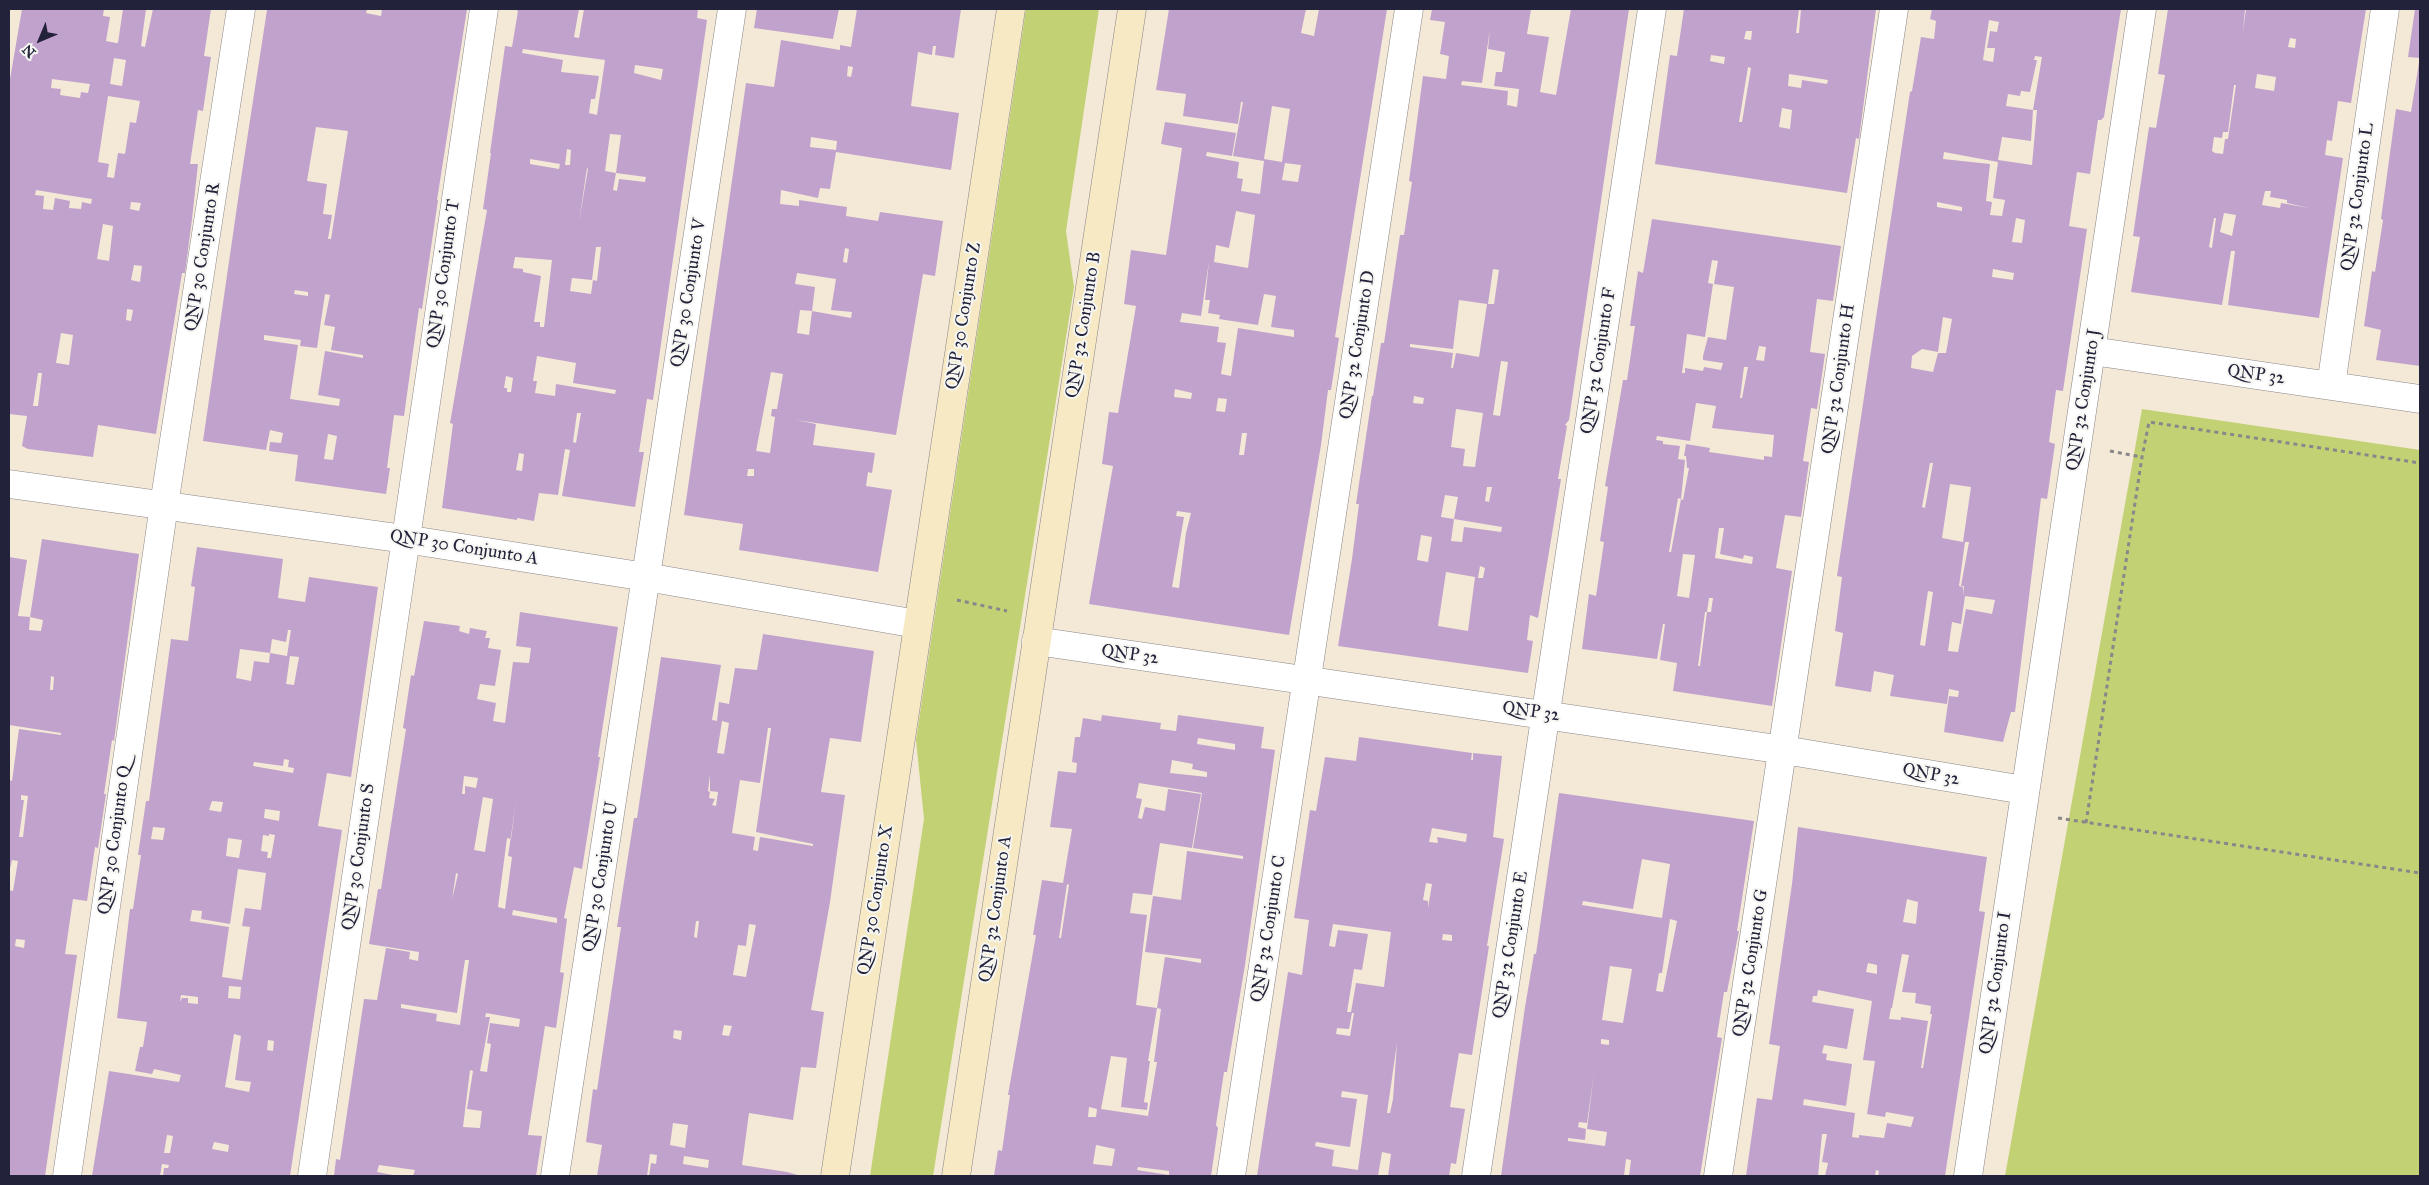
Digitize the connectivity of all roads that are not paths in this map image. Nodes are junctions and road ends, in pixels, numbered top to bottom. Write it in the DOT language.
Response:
graph roads {
  1 [pos="241,9"];
  2 [pos="484,9"];
  3 [pos="732,9"];
  4 [pos="1011,9"];
  5 [pos="1132,9"];
  6 [pos="1409,9"];
  7 [pos="1652,9"];
  8 [pos="1894,9"];
  9 [pos="2142,9"];
  10 [pos="2385,9"];
  11 [pos="2092,351"];
  12 [pos="2331,386"];
  13 [pos="2420,399"];
  14 [pos="9,484"];
  15 [pos="164,505"];
  16 [pos="405,538"];
  17 [pos="646,577"];
  18 [pos="917,624"];
  19 [pos="1038,630"];
  20 [pos="1307,682"];
  21 [pos="1546,714"];
  22 [pos="1784,750"];
  23 [pos="2024,790"];
  24 [pos="67,1176"];
  25 [pos="312,1176"];
  26 [pos="555,1176"];
  27 [pos="834,1176"];
  28 [pos="956,1176"];
  29 [pos="1231,1176"];
  30 [pos="1476,1176"];
  31 [pos="1718,1176"];
  32 [pos="1968,1176"];
  1 -- 15 [label="street, QNP 30 Conjunto R"];
  2 -- 16 [label="street, QNP 30 Conjunto T"];
  3 -- 17 [label="street, QNP 30 Conjunto V"];
  4 -- 18 [label="street, QNP 30 Conjunto Z"];
  5 -- 19 [label="street, QNP 32 Conjunto B"];
  6 -- 20 [label="street, QNP 32 Conjunto D"];
  7 -- 21 [label="street, QNP 32 Conjunto F"];
  8 -- 22 [label="street, QNP 32 Conjunto H"];
  9 -- 11 [label="street, QNP 32 Conjunto J"];
  10 -- 12 [label="street, QNP 32 Conjunto L"];
  11 -- 12 [label="street, QNP 32"];
  11 -- 23 [label="street, QNP 32 Conjunto J"];
  12 -- 13 [label="street, QNP 32"];
  14 -- 15 [label="street, QNP 30 Conjunto A"];
  15 -- 16 [label="street, QNP 30 Conjunto A"];
  15 -- 24 [label="street, QNP 30 Conjunto Q"];
  16 -- 17 [label="street, QNP 30 Conjunto A"];
  16 -- 25 [label="street, QNP 30 Conjunto S"];
  17 -- 18 [label="street, QNP 30 Conjunto A"];
  17 -- 26 [label="street, QNP 30 Conjunto U"];
  18 -- 27 [label="street, QNP 30 Conjunto X"];
  19 -- 20 [label="street, QNP 32"];
  19 -- 28 [label="street, QNP 32 Conjunto A"];
  20 -- 21 [label="street, QNP 32"];
  20 -- 29 [label="street, QNP 32 Conjunto C"];
  21 -- 22 [label="street, QNP 32"];
  21 -- 30 [label="street, QNP 32 Conjunto E"];
  22 -- 23 [label="street, QNP 32"];
  22 -- 31 [label="street, QNP 32 Conjunto G"];
  23 -- 32 [label="street, QNP 32 Conjunto I"];
}
